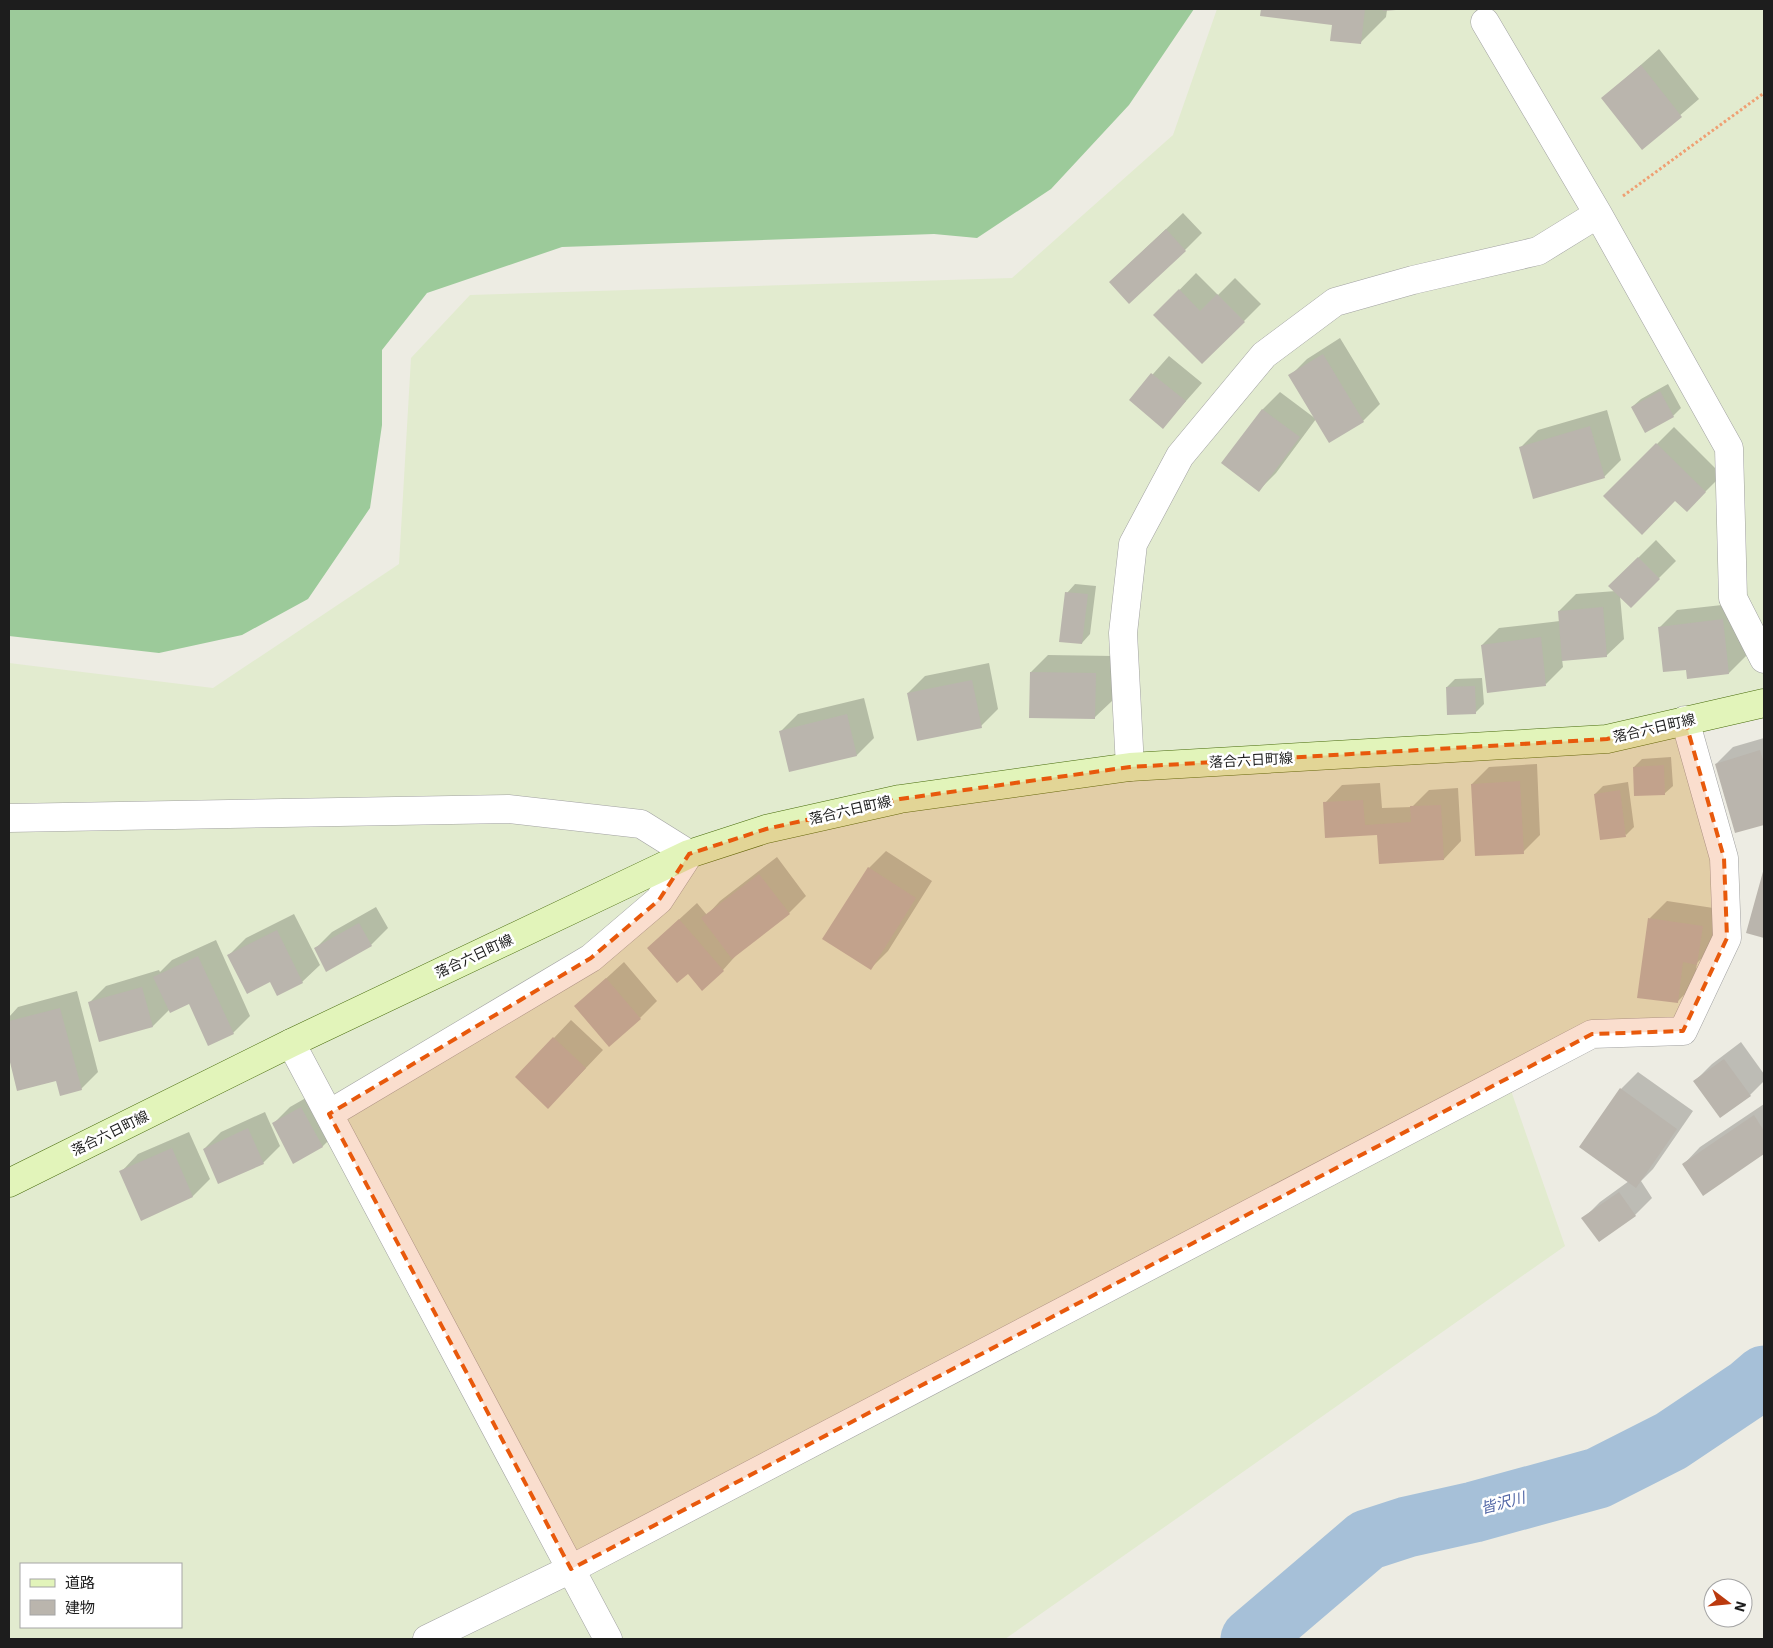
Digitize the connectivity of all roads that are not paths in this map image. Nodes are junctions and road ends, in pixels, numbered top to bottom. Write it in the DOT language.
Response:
graph roads {
  1 [pos="1484,22"];
  2 [pos="1598,214"];
  3 [pos="1764,658"];
  4 [pos="1764,703"];
  5 [pos="1685,720"];
  6 [pos="1130,767"];
  7 [pos="9,818"];
  8 [pos="689,854"];
  9 [pos="291,1043"];
  10 [pos="329,1114"];
  11 [pos="9,1183"];
  12 [pos="571,1569"];
  13 [pos="427,1639"];
  14 [pos="608,1639"];
  1 -- 2 [label="street"];
  2 -- 3 [label="street"];
  2 -- 6 [label="street"];
  4 -- 5 [label="main road, 落合六日町線"];
  5 -- 6 [label="main road, 落合六日町線"];
  5 -- 12 [label="street"];
  6 -- 8 [label="main road, 落合六日町線"];
  7 -- 8 [label="street"];
  8 -- 9 [label="main road, 落合六日町線"];
  8 -- 10 [label="street"];
  9 -- 10 [label="street"];
  9 -- 11 [label="main road, 落合六日町線"];
  10 -- 12 [label="street"];
  12 -- 13 [label="street"];
  12 -- 14 [label="street"];
}
